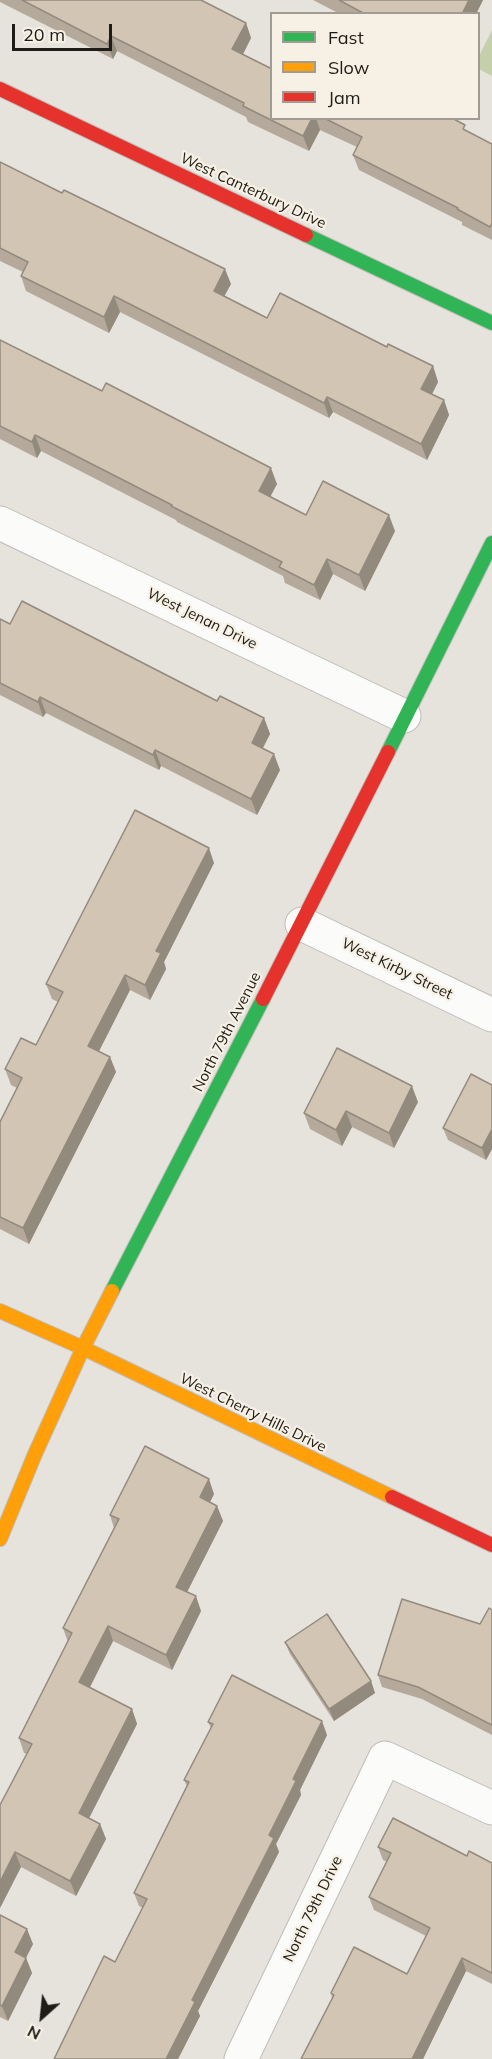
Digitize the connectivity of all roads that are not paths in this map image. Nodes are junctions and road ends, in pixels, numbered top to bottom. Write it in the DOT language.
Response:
graph roads {
  1 [pos="0,89"];
  2 [pos="492,324"];
  3 [pos="0,523"];
  4 [pos="492,543"];
  5 [pos="404,716"];
  6 [pos="302,924"];
  7 [pos="492,1015"];
  8 [pos="0,1311"];
  9 [pos="83,1348"];
  10 [pos="0,1539"];
  11 [pos="492,1545"];
  12 [pos="492,1808"];
  13 [pos="241,2059"];
  1 -- 2 [label="street, West Canterbury Drive"];
  3 -- 5 [label="street, West Jenan Drive"];
  4 -- 5 [label="street, North 79th Avenue"];
  5 -- 6 [label="street, North 79th Avenue"];
  6 -- 7 [label="street, West Kirby Street"];
  6 -- 9 [label="street, North 79th Avenue"];
  8 -- 9 [label="street, West Cherry Hills Drive"];
  9 -- 10 [label="street, North 79th Avenue"];
  9 -- 11 [label="street, West Cherry Hills Drive"];
  12 -- 13 [label="street, North 79th Drive"];
}
